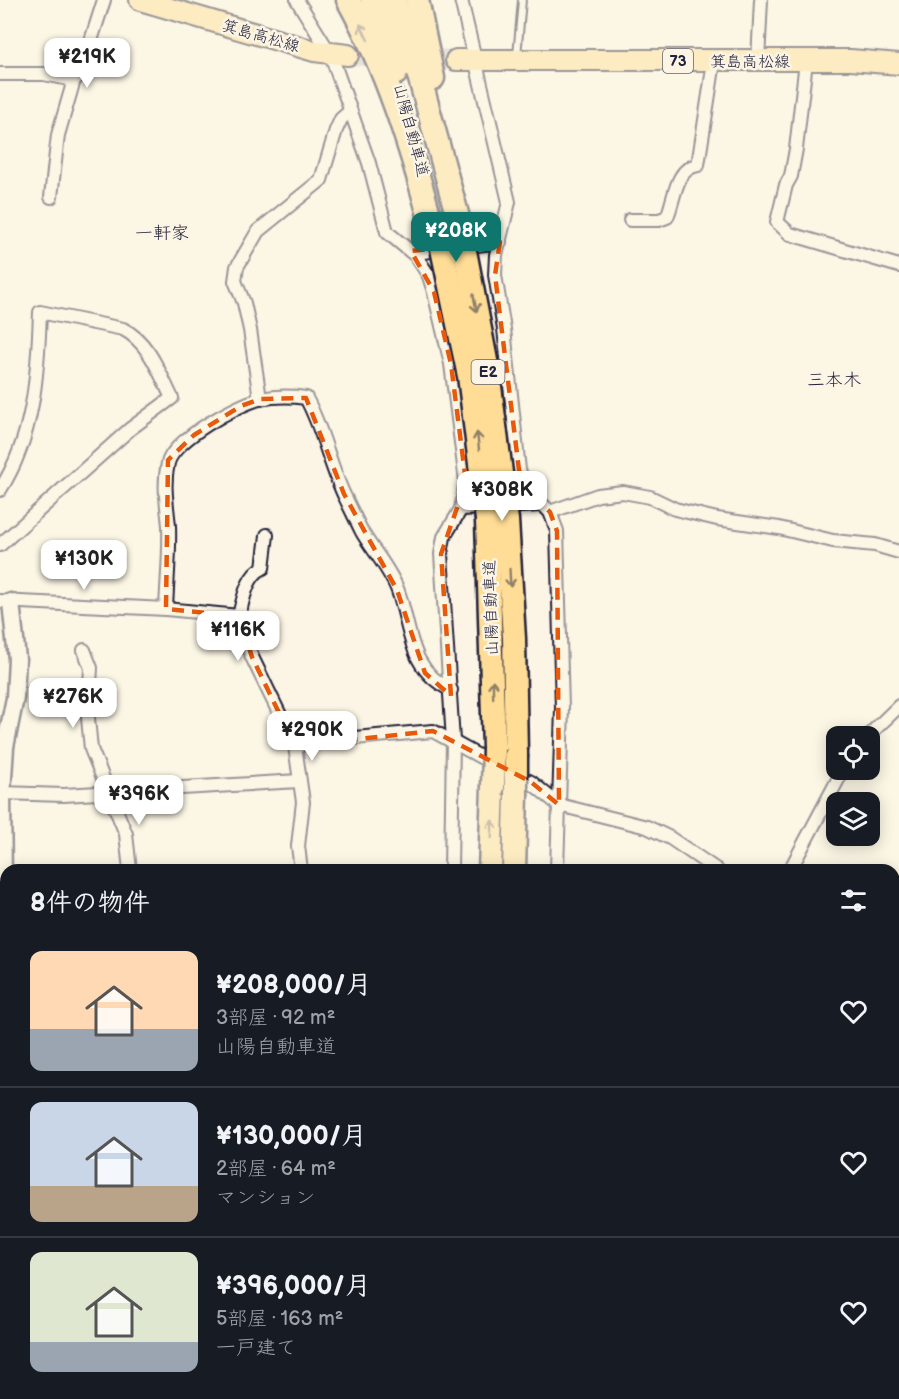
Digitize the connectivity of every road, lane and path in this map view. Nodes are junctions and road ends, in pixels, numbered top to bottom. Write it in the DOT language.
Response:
graph roads {
  1 [pos="104,0"];
  2 [pos="140,0"];
  3 [pos="297,0"];
  4 [pos="348,0"];
  5 [pos="372,0"];
  6 [pos="394,0"];
  7 [pos="417,0"];
  8 [pos="461,0"];
  9 [pos="522,0"];
  10 [pos="761,0"];
  11 [pos="340,55"];
  12 [pos="466,60"];
  13 [pos="516,60"];
  14 [pos="806,61"];
  15 [pos="714,62"];
  16 [pos="758,62"];
  17 [pos="899,64"];
  18 [pos="0,74"];
  19 [pos="74,80"];
  20 [pos="350,111"];
  21 [pos="51,197"];
  22 [pos="630,220"];
  23 [pos="443,225"];
  24 [pos="500,243"];
  25 [pos="411,251"];
  26 [pos="899,266"];
  27 [pos="260,399"];
  28 [pos="0,490"];
  29 [pos="460,509"];
  30 [pos="545,509"];
  31 [pos="497,520"];
  32 [pos="267,535"];
  33 [pos="0,545"];
  34 [pos="899,552"];
  35 [pos="6,601"];
  36 [pos="166,609"];
  37 [pos="239,616"];
  38 [pos="84,650"];
  39 [pos="451,690"];
  40 [pos="899,705"];
  41 [pos="878,726"];
  42 [pos="453,741"];
  43 [pos="295,746"];
  44 [pos="838,780"];
  45 [pos="298,781"];
  46 [pos="109,793"];
  47 [pos="2,794"];
  48 [pos="560,805"];
  49 [pos="3,864"];
  50 [pos="129,864"];
  51 [pos="300,864"];
  52 [pos="451,864"];
  53 [pos="490,864"];
  54 [pos="514,864"];
  55 [pos="557,864"];
  56 [pos="708,864"];
  57 [pos="793,864"];
  1 -- 19 [label="street"];
  2 -- 11 [label="main road, 箕島高松線"];
  3 -- 11 [label="street"];
  23 -- 4 [label="highway, one-way"];
  5 -- 23 [label="highway, 山陽自動車道 / E2"];
  6 -- 23 [label="highway, 山陽自動車道 / E2"];
  7 -- 23 [label="highway"];
  8 -- 12 [label="street"];
  9 -- 13 [label="lane"];
  10 -- 16 [label="street"];
  11 -- 20 [label="street"];
  12 -- 13 [label="main road, 箕島高松線 / 73"];
  12 -- 24 [label="street"];
  13 -- 15 [label="main road, 箕島高松線 / 73"];
  14 -- 16 [label="main road, 箕島高松線 / 73"];
  14 -- 17 [label="main road, 箕島高松線 / 73"];
  14 -- 26 [label="street"];
  15 -- 16 [label="main road, 箕島高松線 / 73"];
  15 -- 22 [label="street"];
  18 -- 19 [label="street"];
  19 -- 21 [label="street"];
  20 -- 25 [label="street"];
  20 -- 27 [label="street"];
  31 -- 23 [label="highway, 山陽自動車道 / E2, one-way, bridge"];
  23 -- 31 [label="highway, 山陽自動車道 / E2, one-way, bridge"];
  24 -- 25 [label="street"];
  24 -- 30 [label="street"];
  25 -- 29 [label="street"];
  27 -- 36 [label="street"];
  27 -- 39 [label="street"];
  28 -- 33 [label="street"];
  29 -- 30 [label="street"];
  29 -- 39 [label="street"];
  30 -- 34 [label="street"];
  30 -- 48 [label="street"];
  53 -- 31 [label="highway, 山陽自動車道 / E2, one-way, bridge"];
  31 -- 54 [label="highway, 山陽自動車道 / E2, one-way, bridge"];
  32 -- 37 [label="street"];
  35 -- 36 [label="street"];
  35 -- 47 [label="street"];
  36 -- 37 [label="street"];
  37 -- 43 [label="street"];
  38 -- 46 [label="street"];
  39 -- 42 [label="street"];
  40 -- 41 [label="street"];
  42 -- 43 [label="street"];
  42 -- 48 [label="street"];
  42 -- 52 [label="street"];
  43 -- 45 [label="street"];
  44 -- 57 [label="street"];
  45 -- 46 [label="street"];
  45 -- 51 [label="street"];
  46 -- 47 [label="street"];
  46 -- 50 [label="street"];
  47 -- 49 [label="street"];
  48 -- 55 [label="street"];
  48 -- 56 [label="street"];
}
